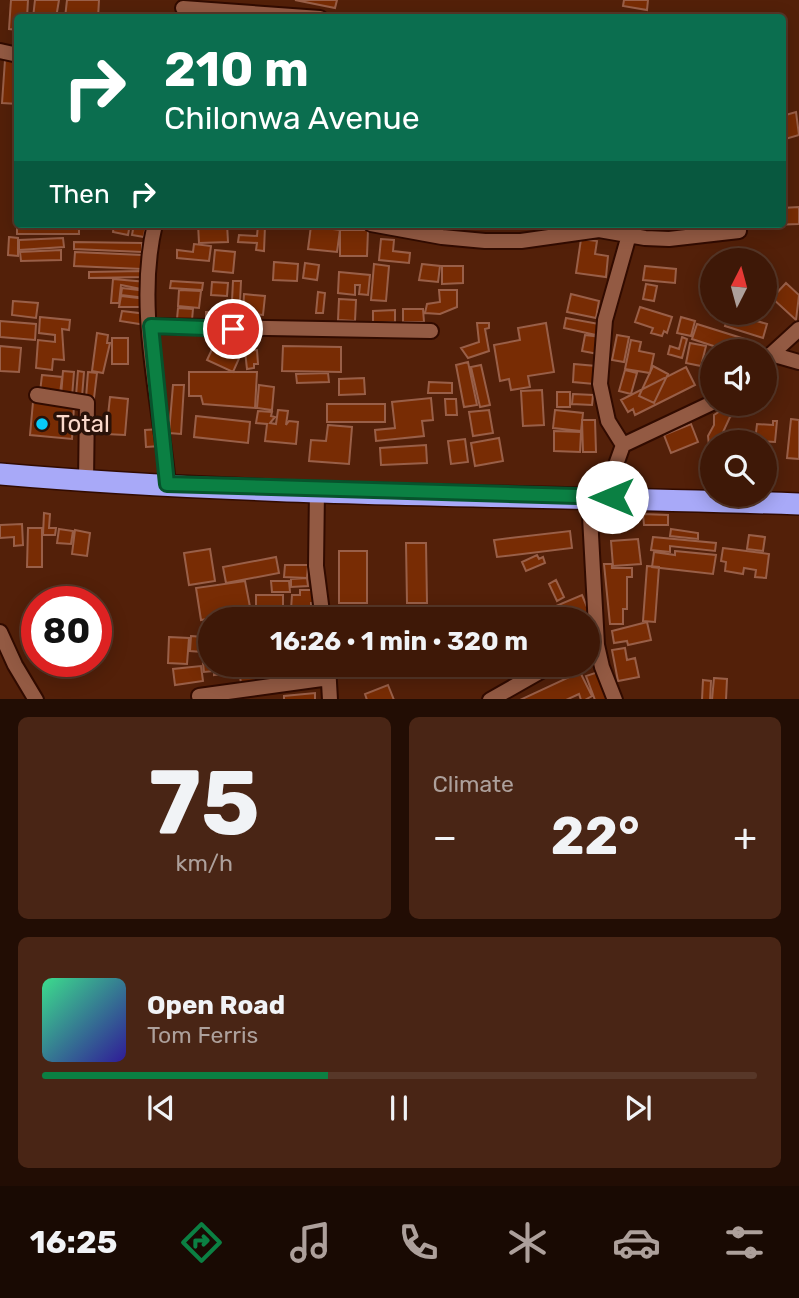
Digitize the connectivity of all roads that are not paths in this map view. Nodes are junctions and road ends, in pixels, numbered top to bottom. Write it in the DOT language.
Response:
graph roads {
  1 [pos="183,8"];
  2 [pos="265,14"];
  3 [pos="154,228"];
  4 [pos="393,228"];
  5 [pos="739,231"];
  6 [pos="629,235"];
  7 [pos="151,326"];
  8 [pos="799,329"];
  9 [pos="431,331"];
  10 [pos="777,349"];
  11 [pos="777,358"];
  12 [pos="799,362"];
  13 [pos="37,395"];
  14 [pos="700,409"];
  15 [pos="623,445"];
  16 [pos="0,474"];
  17 [pos="86,481"];
  18 [pos="167,484"];
  19 [pos="317,490"];
  20 [pos="612,497"];
  21 [pos="589,498"];
  22 [pos="799,504"];
  23 [pos="321,607"];
  24 [pos="592,607"];
  25 [pos="0,632"];
  26 [pos="600,662"];
  27 [pos="302,677"];
  28 [pos="329,677"];
  29 [pos="530,677"];
  30 [pos="199,696"];
  31 [pos="36,699"];
  32 [pos="330,699"];
  33 [pos="490,699"];
  34 [pos="615,699"];
  1 -- 2 [label="street"];
  3 -- 7 [label="street"];
  4 -- 6 [label="street"];
  5 -- 6 [label="street"];
  6 -- 15 [label="street"];
  7 -- 9 [label="street"];
  7 -- 18 [label="street"];
  8 -- 10 [label="street"];
  11 -- 12 [label="street"];
  13 -- 17 [label="street"];
  14 -- 15 [label="street"];
  15 -- 20 [label="street"];
  16 -- 17 [label="highway"];
  17 -- 18 [label="highway"];
  18 -- 19 [label="highway"];
  19 -- 21 [label="highway"];
  19 -- 23 [label="street"];
  20 -- 21 [label="highway"];
  20 -- 22 [label="highway"];
  21 -- 24 [label="street"];
  25 -- 31 [label="street"];
  26 -- 34 [label="street"];
  27 -- 30 [label="street"];
  28 -- 32 [label="street"];
  29 -- 33 [label="street"];
}
